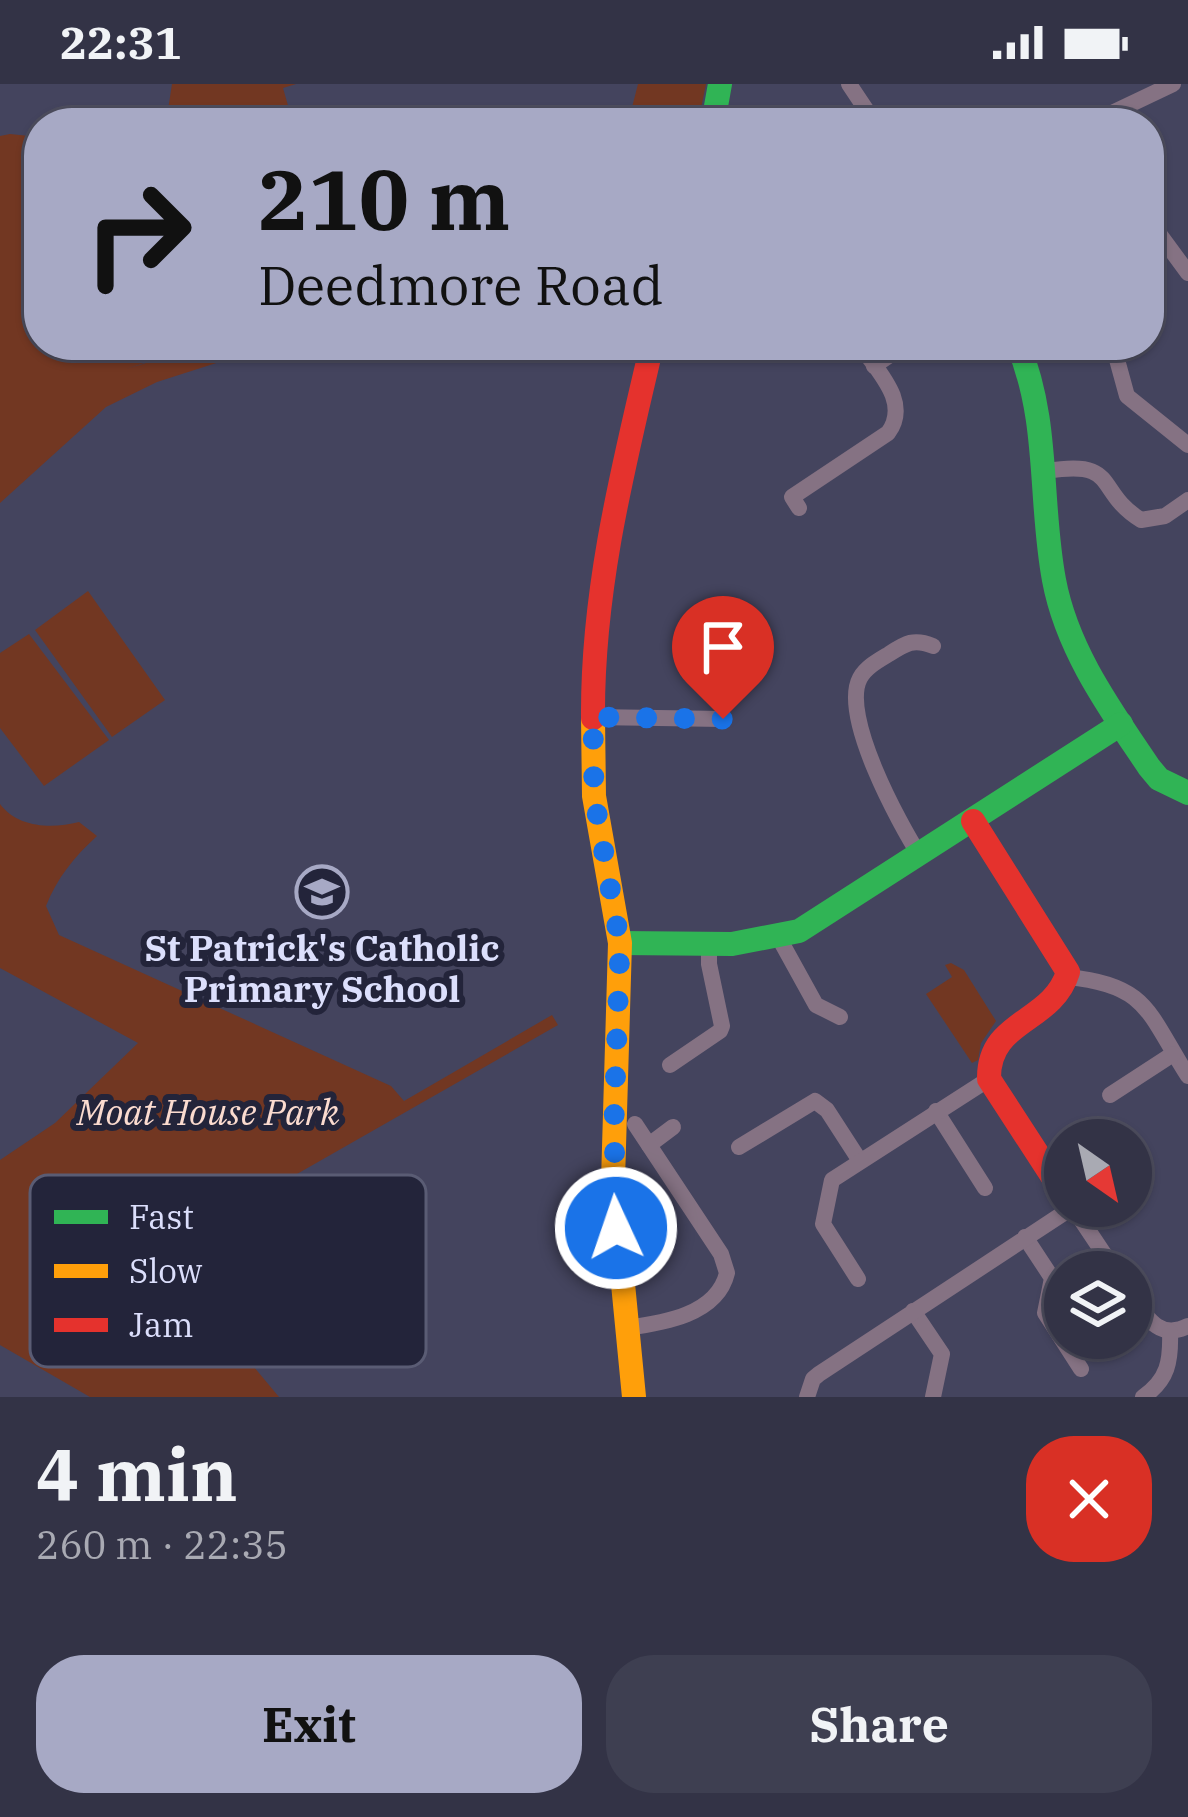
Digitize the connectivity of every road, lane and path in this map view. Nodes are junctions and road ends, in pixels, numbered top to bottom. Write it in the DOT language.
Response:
graph roads {
  1 [pos="1173,84"];
  2 [pos="1124,108"];
  3 [pos="1164,246"];
  4 [pos="1188,273"];
  5 [pos="648,360"];
  6 [pos="870,360"];
  7 [pos="882,360"];
  8 [pos="1024,360"];
  9 [pos="1117,360"];
  10 [pos="874,365"];
  11 [pos="1188,445"];
  12 [pos="1047,471"];
  13 [pos="1188,500"];
  14 [pos="799,508"];
  15 [pos="932,646"];
  16 [pos="593,717"];
  17 [pos="723,719"];
  18 [pos="1121,724"];
  19 [pos="1188,793"];
  20 [pos="974,821"];
  21 [pos="920,856"];
  22 [pos="779,938"];
  23 [pos="620,944"];
  24 [pos="709,946"];
  25 [pos="1068,977"];
  26 [pos="840,1017"];
  27 [pos="1174,1054"];
  28 [pos="670,1065"];
  29 [pos="1188,1076"];
  30 [pos="989,1079"];
  31 [pos="1110,1095"];
  32 [pos="936,1111"];
  33 [pos="635,1124"];
  34 [pos="673,1127"];
  35 [pos="649,1144"];
  36 [pos="739,1148"];
  37 [pos="860,1161"];
  38 [pos="1044,1164"];
  39 [pos="985,1188"];
  40 [pos="1044,1225"];
  41 [pos="1025,1238"];
  42 [pos="858,1280"];
  43 [pos="913,1311"];
  44 [pos="626,1328"];
  45 [pos="1179,1329"];
  46 [pos="1081,1369"];
  47 [pos="634,1397"];
  48 [pos="807,1397"];
  49 [pos="933,1397"];
  50 [pos="1143,1397"];
  1 -- 2 [label="street"];
  3 -- 4 [label="street"];
  5 -- 16 [label="street"];
  6 -- 10 [label="street"];
  7 -- 10 [label="street"];
  8 -- 12 [label="street"];
  9 -- 11 [label="street"];
  10 -- 14 [label="street"];
  12 -- 13 [label="street"];
  12 -- 18 [label="street"];
  15 -- 21 [label="street"];
  16 -- 17 [label="street"];
  16 -- 23 [label="street"];
  18 -- 19 [label="street"];
  18 -- 20 [label="street"];
  20 -- 21 [label="street"];
  20 -- 25 [label="street"];
  21 -- 22 [label="street"];
  22 -- 24 [label="street"];
  22 -- 26 [label="street"];
  23 -- 24 [label="street"];
  23 -- 44 [label="street"];
  24 -- 28 [label="street"];
  25 -- 27 [label="street"];
  25 -- 30 [label="street"];
  27 -- 29 [label="street"];
  27 -- 31 [label="street"];
  30 -- 32 [label="street"];
  30 -- 38 [label="street"];
  32 -- 37 [label="street"];
  32 -- 39 [label="street"];
  33 -- 35 [label="street"];
  34 -- 35 [label="street"];
  35 -- 44 [label="street"];
  36 -- 37 [label="street"];
  37 -- 42 [label="street"];
  40 -- 41 [label="street"];
  41 -- 43 [label="street"];
  41 -- 46 [label="street"];
  43 -- 48 [label="street"];
  43 -- 49 [label="street"];
  44 -- 47 [label="street"];
  45 -- 50 [label="street"];
}
